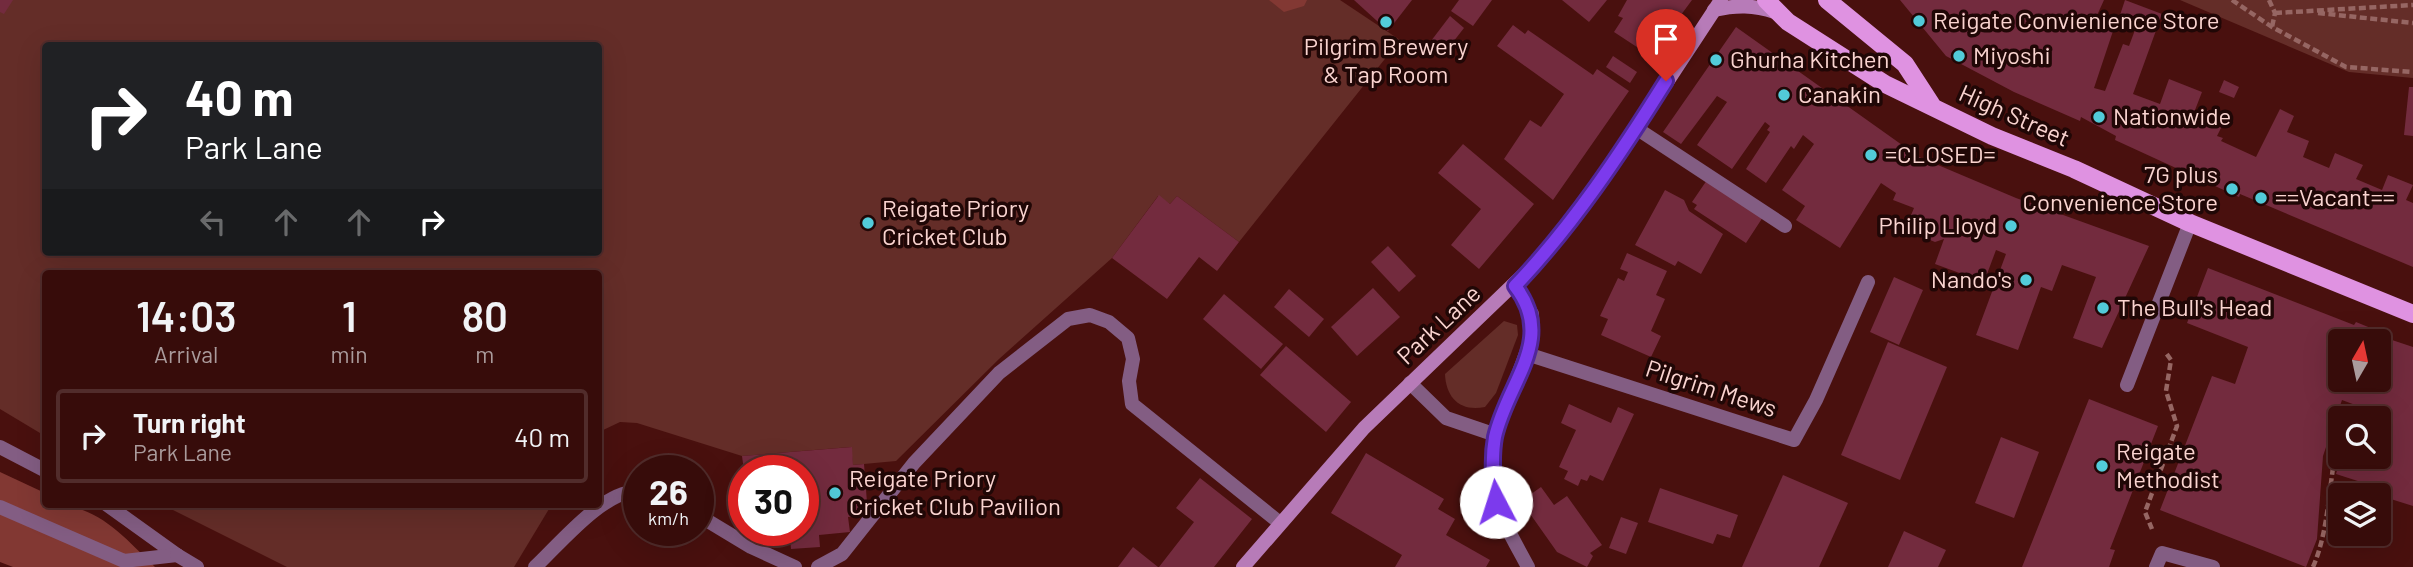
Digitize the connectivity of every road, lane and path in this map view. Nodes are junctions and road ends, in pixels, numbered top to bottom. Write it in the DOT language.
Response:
graph roads {
  1 [pos="1827,0"];
  2 [pos="2232,0"];
  3 [pos="2269,0"];
  4 [pos="1718,5"];
  5 [pos="2413,5"];
  6 [pos="1771,6"];
  7 [pos="2303,12"];
  8 [pos="2275,13"];
  9 [pos="2413,23"];
  10 [pos="2272,27"];
  11 [pos="2413,72"];
  12 [pos="1931,104"];
  13 [pos="1636,128"];
  14 [pos="2190,223"];
  15 [pos="1785,226"];
  16 [pos="1868,282"];
  17 [pos="1515,286"];
  18 [pos="2413,314"];
  19 [pos="2148,333"];
  20 [pos="1527,354"];
  21 [pos="1409,383"];
  22 [pos="2127,385"];
  23 [pos="1496,435"];
  24 [pos="0,447"];
  25 [pos="42,469"];
  26 [pos="2331,469"];
  27 [pos="623,494"];
  28 [pos="602,506"];
  29 [pos="0,507"];
  30 [pos="112,508"];
  31 [pos="599,508"];
  32 [pos="1280,523"];
  33 [pos="714,525"];
  34 [pos="2162,553"];
  35 [pos="177,555"];
  36 [pos="197,567"];
  37 [pos="535,567"];
  38 [pos="794,567"];
  39 [pos="818,567"];
  40 [pos="1243,567"];
  41 [pos="1528,567"];
  42 [pos="2156,567"];
  43 [pos="2213,567"];
  44 [pos="2313,567"];
  1 -- 12 [label="main road"];
  2 -- 10 [label="path"];
  3 -- 8 [label="path"];
  4 -- 6 [label="street"];
  4 -- 13 [label="street, Park Lane"];
  5 -- 7 [label="path"];
  6 -- 12 [label="main road, High Street"];
  7 -- 8 [label="path"];
  7 -- 9 [label="path"];
  8 -- 10 [label="path"];
  10 -- 11 [label="path"];
  12 -- 14 [label="main road, High Street"];
  13 -- 15 [label="street"];
  13 -- 17 [label="street, Park Lane"];
  14 -- 18 [label="main road, High Street"];
  14 -- 19 [label="street"];
  16 -- 20 [label="street, Pilgrim Mews"];
  17 -- 20 [label="street"];
  17 -- 21 [label="street, Park Lane"];
  19 -- 22 [label="street"];
  19 -- 34 [label="path"];
  20 -- 23 [label="street"];
  21 -- 23 [label="street"];
  21 -- 32 [label="street, Park Lane"];
  23 -- 41 [label="street"];
  24 -- 25 [label="street"];
  26 -- 44 [label="path"];
  27 -- 28 [label="street"];
  29 -- 35 [label="street"];
  30 -- 35 [label="street"];
  31 -- 37 [label="street"];
  32 -- 39 [label="street"];
  32 -- 40 [label="street, Park Lane"];
  33 -- 38 [label="street"];
  34 -- 42 [label="street"];
  34 -- 43 [label="street"];
  35 -- 36 [label="street"];
}
